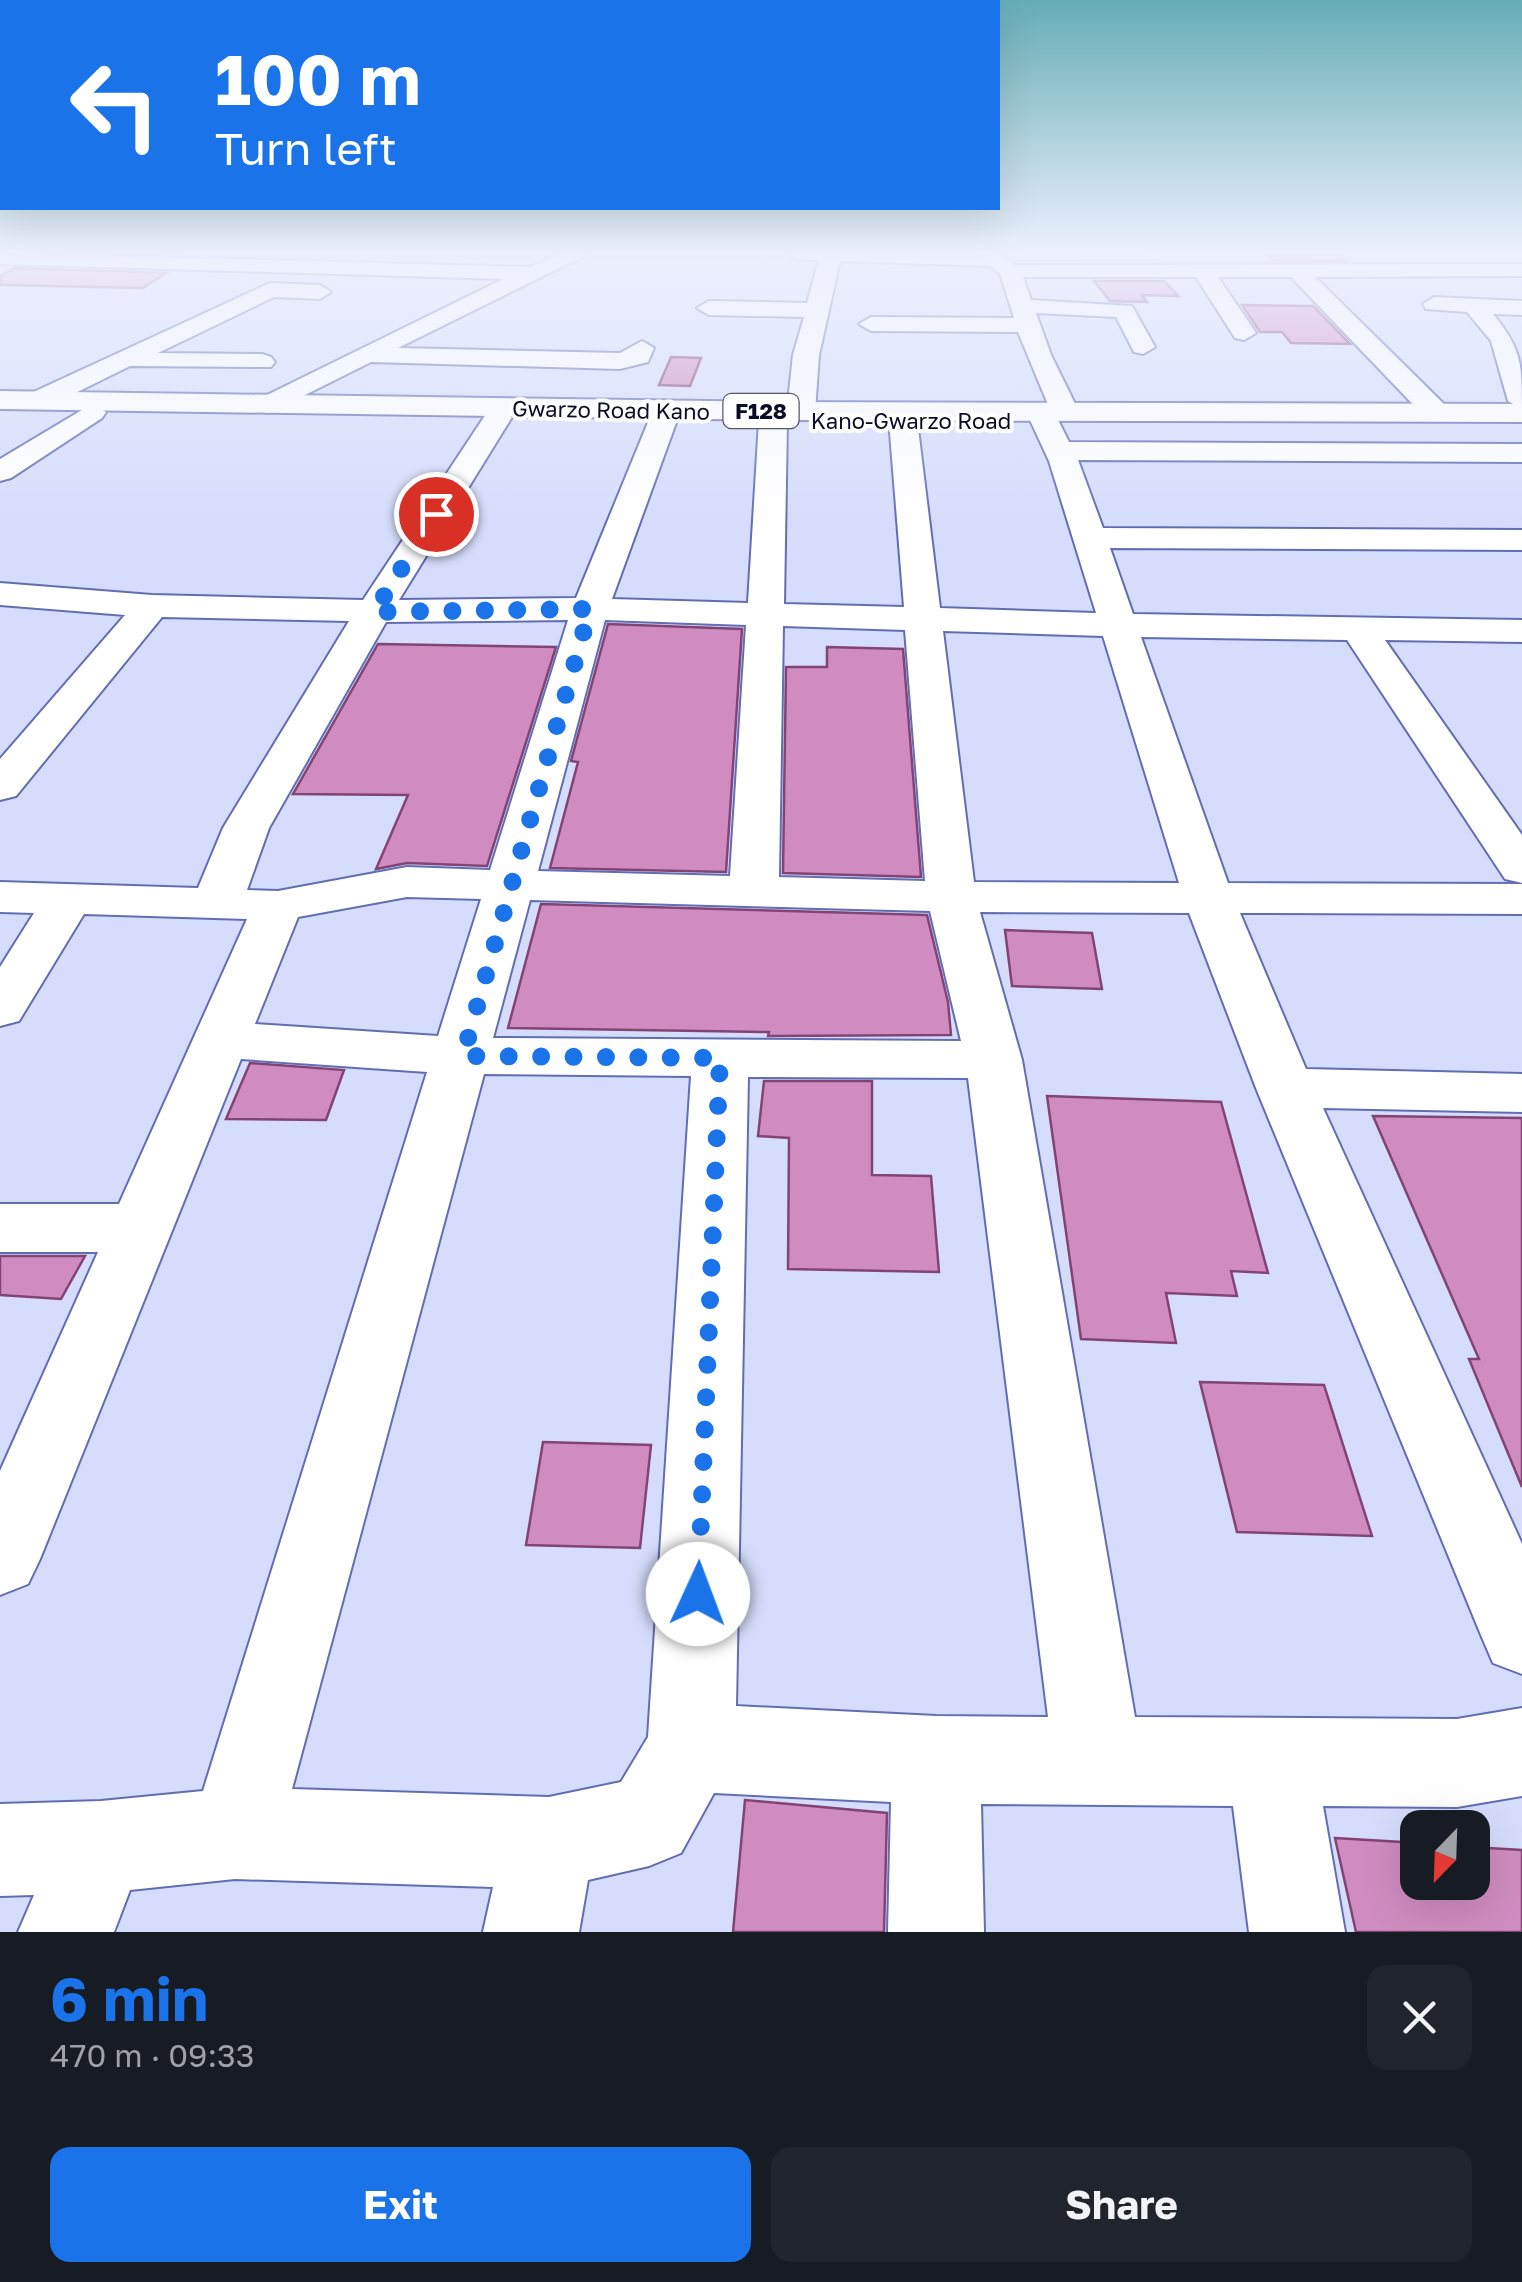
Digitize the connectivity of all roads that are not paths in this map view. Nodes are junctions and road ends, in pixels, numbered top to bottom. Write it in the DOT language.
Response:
graph roads {
  1 [pos="158,343"];
  2 [pos="273,343"];
  3 [pos="389,343"];
  4 [pos="810,343"];
  5 [pos="1033,343"];
  6 [pos="1141,343"];
  7 [pos="1369,343"];
  8 [pos="1504,343"];
  9 [pos="282,344"];
  10 [pos="1143,346"];
  11 [pos="642,348"];
  12 [pos="367,355"];
  13 [pos="124,359"];
  14 [pos="262,362"];
  15 [pos="0,400"];
  16 [pos="37,401"];
  17 [pos="1522,401"];
  18 [pos="269,406"];
  19 [pos="0,410"];
  20 [pos="92,412"];
  21 [pos="1438,413"];
  22 [pos="1522,413"];
  23 [pos="787,416"];
  24 [pos="498,417"];
  25 [pos="1242,417"];
  26 [pos="663,420"];
  27 [pos="903,420"];
  28 [pos="1522,423"];
  29 [pos="1056,428"];
  30 [pos="1522,454"];
  31 [pos="0,472"];
  32 [pos="1090,538"];
  33 [pos="1521,542"];
  34 [pos="0,594"];
  35 [pos="152,606"];
  36 [pos="590,609"];
  37 [pos="374,612"];
  38 [pos="764,613"];
  39 [pos="924,618"];
  40 [pos="1119,625"];
  41 [pos="1359,630"];
  42 [pos="1522,631"];
  43 [pos="0,787"];
  44 [pos="1522,869"];
  45 [pos="512,884"];
  46 [pos="754,890"];
  47 [pos="0,897"];
  48 [pos="951,897"];
  49 [pos="68,898"];
  50 [pos="1209,899"];
  51 [pos="1522,899"];
  52 [pos="248,905"];
  53 [pos="0,1009"];
  54 [pos="220,1040"];
  55 [pos="463,1056"];
  56 [pos="720,1058"];
  57 [pos="994,1060"];
  58 [pos="1286,1088"];
  59 [pos="1522,1093"];
  60 [pos="0,1228"];
  61 [pos="138,1228"];
  62 [pos="8,1522"];
  63 [pos="1522,1635"];
  64 [pos="691,1748"];
  65 [pos="1522,1752"];
  66 [pos="936,1760"];
  67 [pos="1098,1760"];
  68 [pos="1271,1762"];
  69 [pos="235,1833"];
  70 [pos="549,1843"];
  71 [pos="101,1847"];
  72 [pos="0,1850"];
  73 [pos="66,1932"];
  74 [pos="530,1932"];
  75 [pos="936,1932"];
  76 [pos="1297,1932"];
  1 -- 13 [label="street"];
  2 -- 9 [label="street"];
  3 -- 12 [label="street"];
  4 -- 23 [label="street"];
  5 -- 29 [label="street"];
  6 -- 10 [label="street"];
  7 -- 21 [label="street"];
  8 -- 17 [label="street"];
  11 -- 12 [label="street"];
  12 -- 18 [label="street"];
  13 -- 14 [label="street"];
  13 -- 16 [label="street"];
  15 -- 16 [label="main road, Gwarzo Road Kano / F128"];
  16 -- 18 [label="main road, Gwarzo Road Kano / F128"];
  18 -- 23 [label="main road, Gwarzo Road Kano / F128"];
  19 -- 20 [label="main road, Kano-Gwarzo Road / F128"];
  20 -- 24 [label="main road, Kano-Gwarzo Road / F128"];
  20 -- 31 [label="street"];
  21 -- 22 [label="main road, F128"];
  21 -- 25 [label="main road, F128"];
  23 -- 26 [label="main road, Kano-Gwarzo Road / F128"];
  23 -- 27 [label="main road, Kano-Gwarzo Road / F128"];
  23 -- 29 [label="main road, Gwarzo Road Kano / F128"];
  23 -- 38 [label="street"];
  24 -- 26 [label="main road, Kano-Gwarzo Road / F128"];
  24 -- 37 [label="street"];
  25 -- 28 [label="main road, Kano-Gwarzo Road / F128"];
  25 -- 29 [label="main road, Kano-Gwarzo Road / F128"];
  26 -- 36 [label="street"];
  27 -- 29 [label="main road, Kano-Gwarzo Road / F128"];
  27 -- 39 [label="street"];
  29 -- 30 [label="street"];
  29 -- 32 [label="street"];
  32 -- 33 [label="street"];
  32 -- 40 [label="street"];
  34 -- 35 [label="street"];
  35 -- 37 [label="street"];
  35 -- 43 [label="street"];
  36 -- 37 [label="street"];
  36 -- 38 [label="street"];
  36 -- 45 [label="street"];
  37 -- 52 [label="street"];
  38 -- 39 [label="street"];
  38 -- 46 [label="street"];
  39 -- 40 [label="street"];
  39 -- 48 [label="street"];
  40 -- 41 [label="street"];
  40 -- 50 [label="street"];
  41 -- 42 [label="street"];
  41 -- 44 [label="street"];
  45 -- 46 [label="street"];
  45 -- 52 [label="street"];
  45 -- 55 [label="street"];
  46 -- 48 [label="street"];
  47 -- 49 [label="street"];
  48 -- 50 [label="street"];
  48 -- 57 [label="street"];
  49 -- 52 [label="street"];
  49 -- 53 [label="street"];
  50 -- 51 [label="street"];
  50 -- 58 [label="street"];
  52 -- 54 [label="street"];
  54 -- 55 [label="street"];
  54 -- 61 [label="street"];
  55 -- 56 [label="street"];
  55 -- 69 [label="street"];
  56 -- 57 [label="street"];
  56 -- 64 [label="street"];
  57 -- 67 [label="street"];
  58 -- 59 [label="street"];
  58 -- 63 [label="street"];
  60 -- 61 [label="street"];
  61 -- 62 [label="street"];
  64 -- 66 [label="street"];
  64 -- 70 [label="street"];
  65 -- 68 [label="street"];
  66 -- 67 [label="street"];
  66 -- 75 [label="street"];
  67 -- 68 [label="street"];
  68 -- 76 [label="street"];
  69 -- 70 [label="street"];
  69 -- 71 [label="street"];
  70 -- 74 [label="street"];
  71 -- 72 [label="street"];
  71 -- 73 [label="street"];
}
